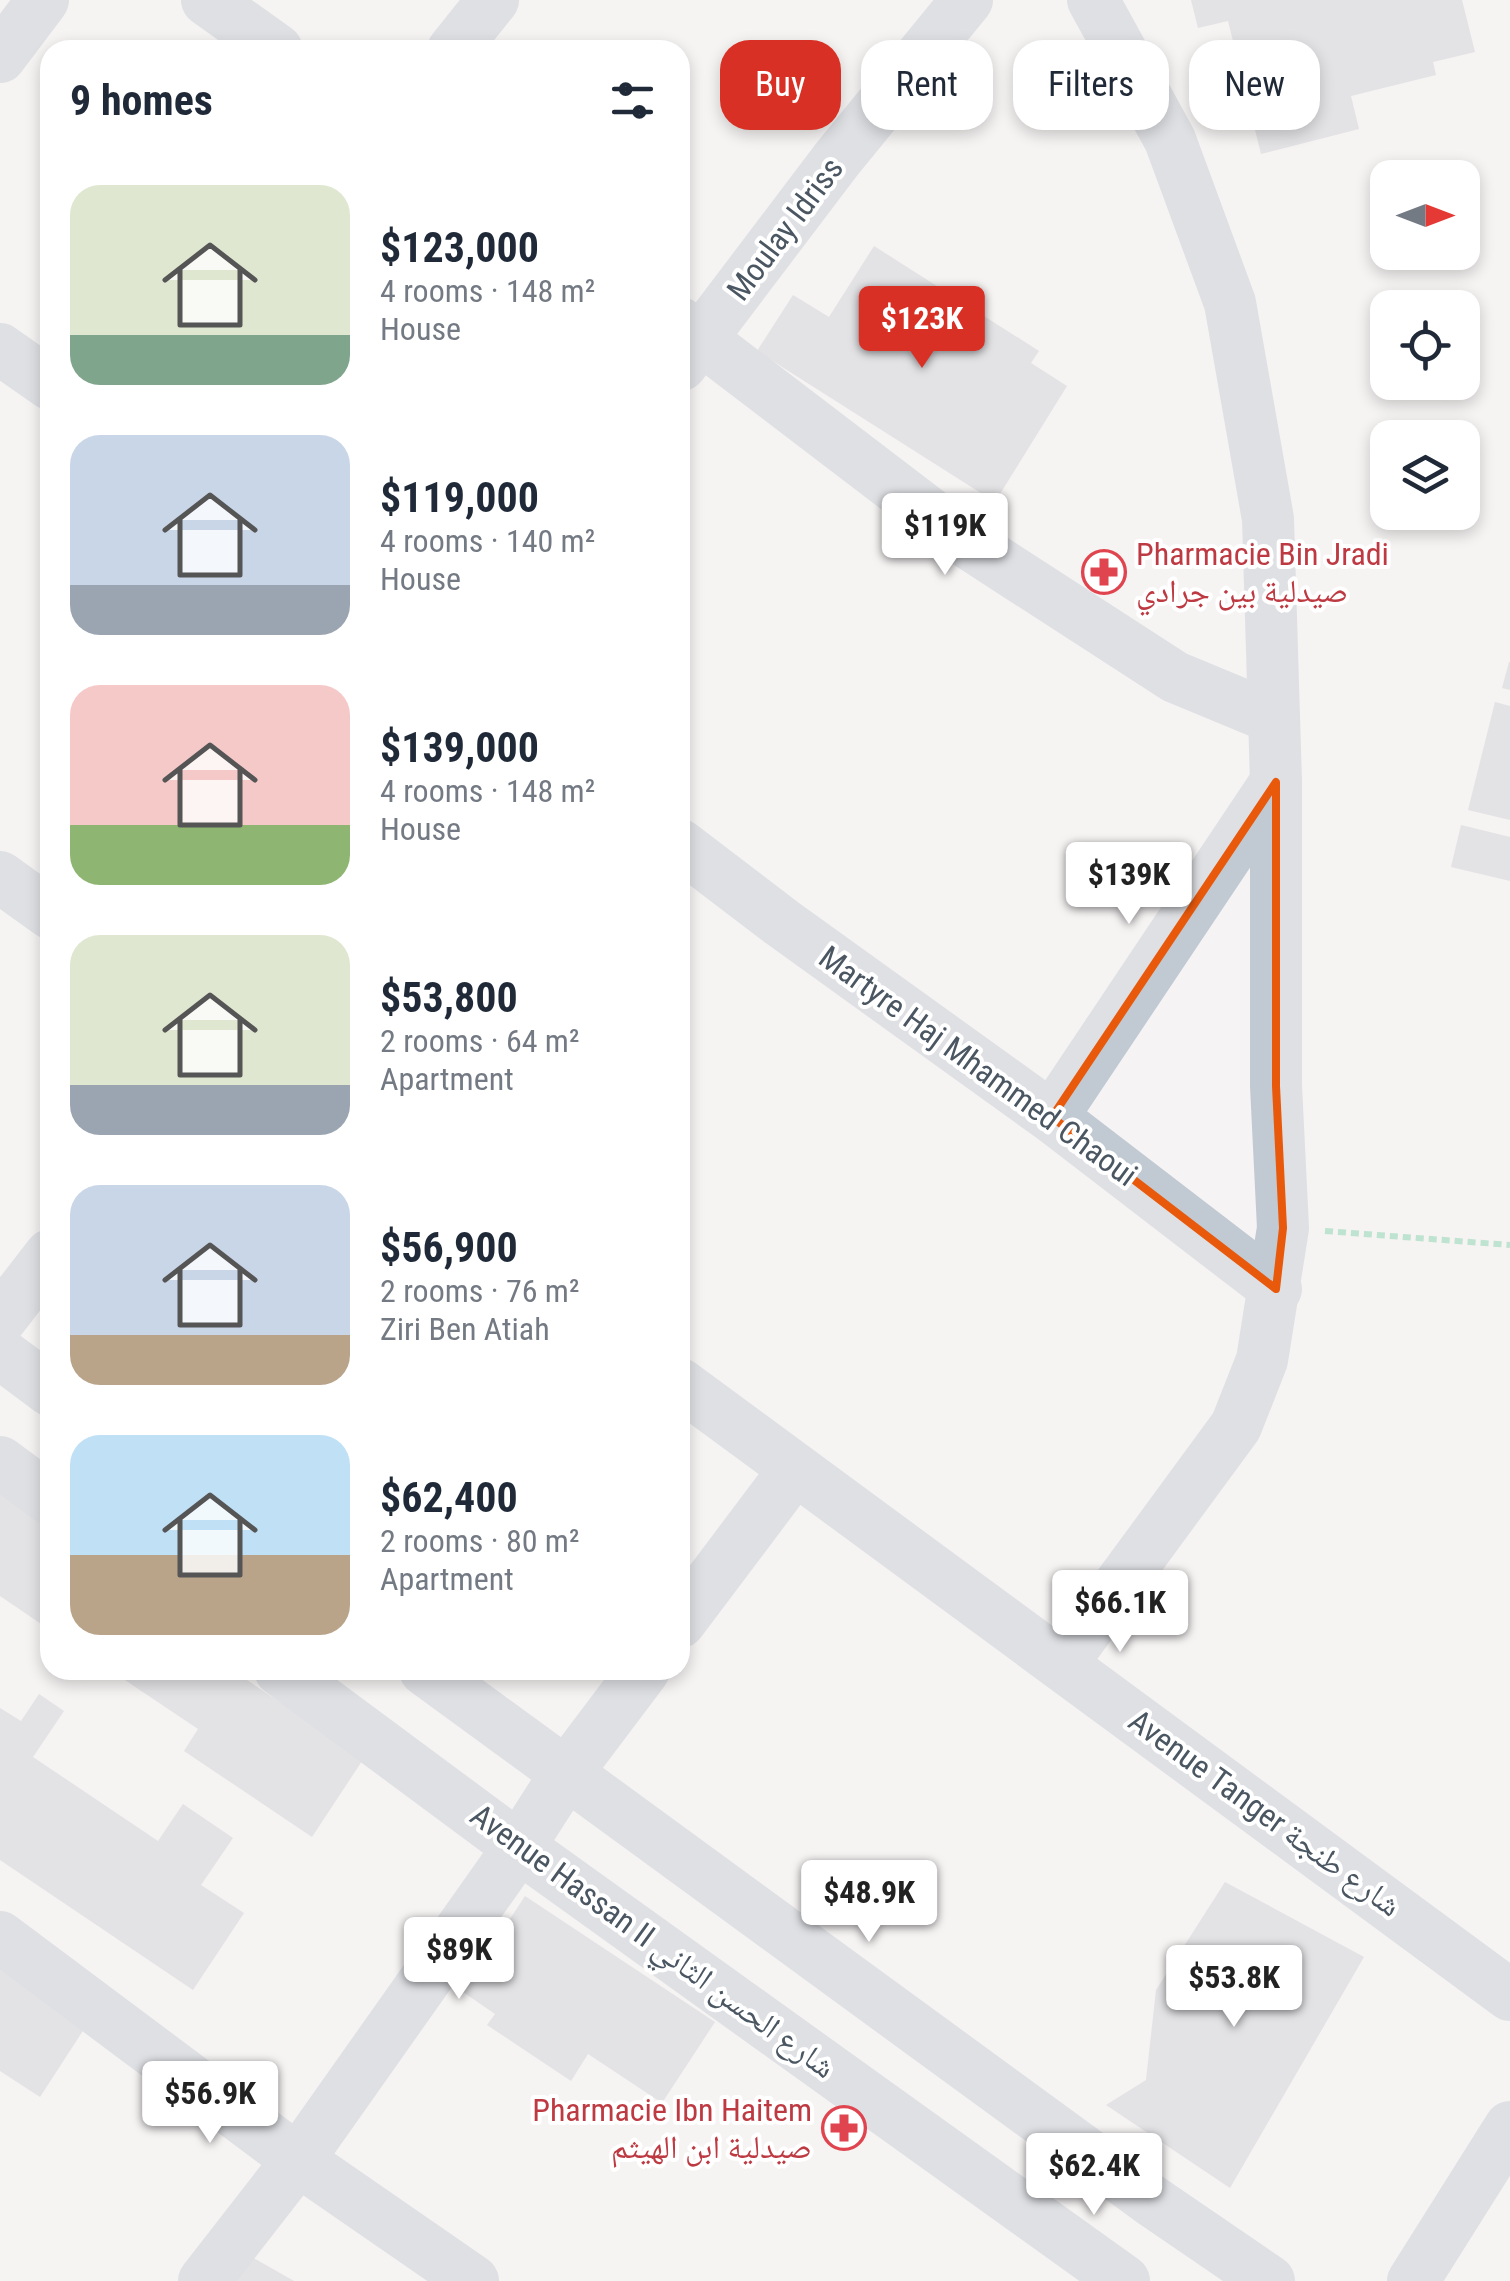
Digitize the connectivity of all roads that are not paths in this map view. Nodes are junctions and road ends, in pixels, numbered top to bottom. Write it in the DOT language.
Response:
graph roads {
  1 [pos="43,0"];
  2 [pos="207,0"];
  3 [pos="493,0"];
  4 [pos="966,0"];
  5 [pos="1093,0"];
  6 [pos="263,40"];
  7 [pos="460,40"];
  8 [pos="0,57"];
  9 [pos="690,340"];
  10 [pos="690,343"];
  11 [pos="0,349"];
  12 [pos="40,377"];
  13 [pos="1274,718"];
  14 [pos="1276,782"];
  15 [pos="690,852"];
  16 [pos="0,877"];
  17 [pos="40,906"];
  18 [pos="1052,1117"];
  19 [pos="40,1268"];
  20 [pos="1276,1289"];
  21 [pos="0,1320"];
  22 [pos="0,1353"];
  23 [pos="40,1383"];
  24 [pos="690,1391"];
  25 [pos="0,1462"];
  26 [pos="795,1469"];
  27 [pos="40,1492"];
  28 [pos="690,1609"];
  29 [pos="1062,1663"];
  30 [pos="294,1680"];
  31 [pos="438,1680"];
  32 [pos="636,1680"];
  33 [pos="565,1775"];
  34 [pos="520,1847"];
  35 [pos="0,1937"];
  36 [pos="1510,1994"];
  37 [pos="1510,2128"];
  38 [pos="298,2160"];
  39 [pos="1152,2201"];
  40 [pos="1113,2278"];
  41 [pos="204,2281"];
  42 [pos="473,2281"];
  43 [pos="1269,2281"];
  44 [pos="1413,2281"];
  1 -- 8 [label="street"];
  2 -- 6 [label="street"];
  3 -- 7 [label="street"];
  4 -- 9 [label="street, Moulay Idriss"];
  5 -- 13 [label="street"];
  10 -- 13 [label="street"];
  11 -- 12 [label="street"];
  13 -- 14 [label="street"];
  14 -- 18 [label="street"];
  14 -- 20 [label="street"];
  15 -- 18 [label="street, Martyre Haj Mhammed Chaoui"];
  16 -- 17 [label="street"];
  18 -- 20 [label="street, Martyre Haj Mhammed Chaoui"];
  19 -- 21 [label="street"];
  20 -- 29 [label="street"];
  22 -- 23 [label="street"];
  24 -- 26 [label="street, Avenue Tanger شارع طنجة"];
  25 -- 27 [label="street"];
  26 -- 28 [label="street"];
  26 -- 29 [label="street, Avenue Tanger شارع طنجة"];
  29 -- 36 [label="street, Avenue Tanger شارع طنجة"];
  30 -- 34 [label="street, Avenue Hassan II شارع الحسن الثاني"];
  31 -- 33 [label="street"];
  32 -- 33 [label="street"];
  33 -- 34 [label="street"];
  33 -- 39 [label="street"];
  34 -- 38 [label="street"];
  34 -- 40 [label="street, Avenue Hassan II شارع الحسن الثاني"];
  35 -- 38 [label="street"];
  37 -- 44 [label="street"];
  38 -- 41 [label="street"];
  38 -- 42 [label="street"];
  39 -- 40 [label="street"];
  39 -- 43 [label="street"];
}
